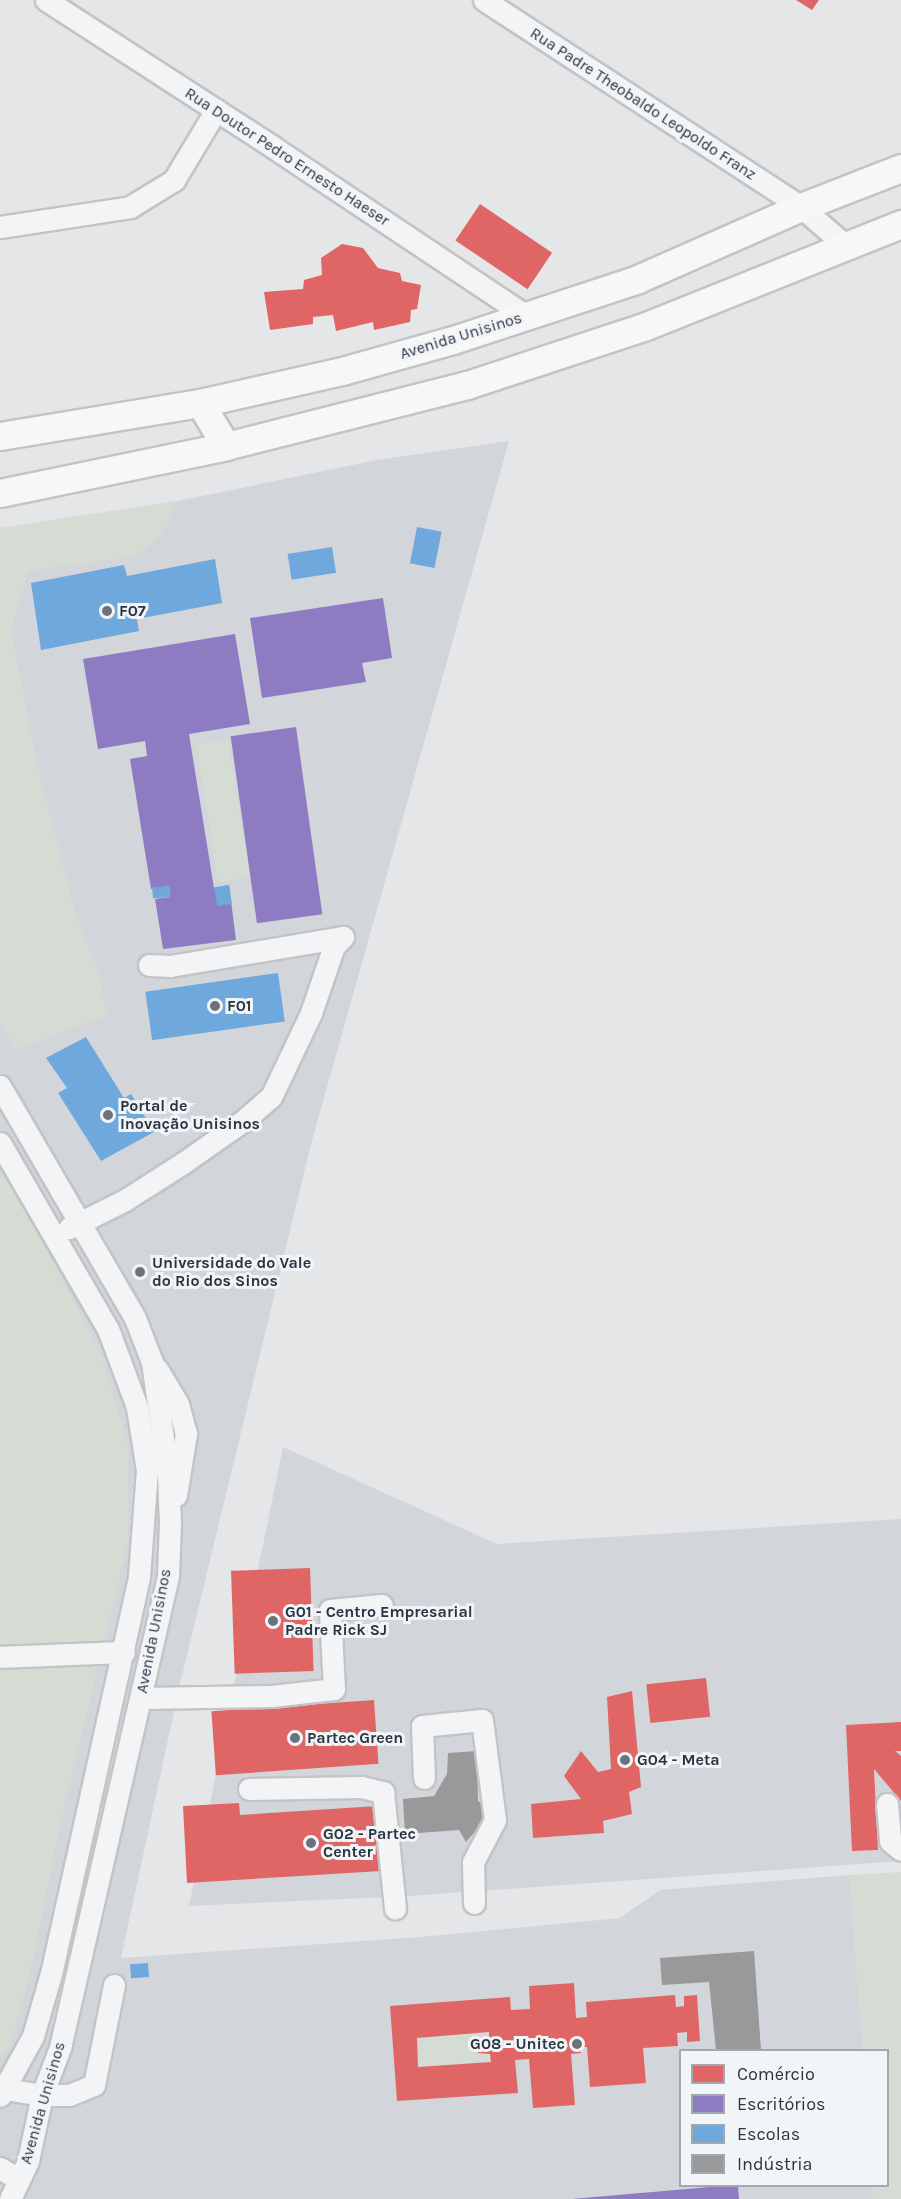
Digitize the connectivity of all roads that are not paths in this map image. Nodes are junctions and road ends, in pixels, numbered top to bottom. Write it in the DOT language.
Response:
graph roads {
  1 [pos="46,0"];
  2 [pos="484,0"];
  3 [pos="216,110"];
  4 [pos="901,168"];
  5 [pos="801,207"];
  6 [pos="901,224"];
  7 [pos="0,227"];
  8 [pos="846,246"];
  9 [pos="526,316"];
  10 [pos="200,403"];
  11 [pos="0,436"];
  12 [pos="226,446"];
  13 [pos="0,492"];
  14 [pos="149,965"];
  15 [pos="0,1086"];
  16 [pos="0,1143"];
  17 [pos="82,1222"];
  18 [pos="55,1234"];
  19 [pos="152,1362"];
  20 [pos="163,1426"];
  21 [pos="186,1434"];
  22 [pos="171,1522"];
  23 [pos="382,1605"];
  24 [pos="124,1652"];
  25 [pos="0,1657"];
  26 [pos="141,1698"];
  27 [pos="424,1778"];
  28 [pos="249,1789"];
  29 [pos="887,1804"];
  30 [pos="901,1850"];
  31 [pos="474,1903"];
  32 [pos="395,1908"];
  33 [pos="114,1985"];
  34 [pos="2,2091"];
  35 [pos="42,2095"];
  36 [pos="0,2168"];
  37 [pos="14,2190"];
  1 -- 3 [label="street, Rua Doutor Pedro Ernesto Haeser"];
  2 -- 5 [label="street, Rua Padre Theobaldo Leopoldo Franz"];
  3 -- 7 [label="street"];
  3 -- 9 [label="street, Rua Doutor Pedro Ernesto Haeser"];
  4 -- 5 [label="main road, Avenida Unisinos"];
  5 -- 8 [label="street, Rua Padre Theobaldo Leopoldo Franz"];
  5 -- 9 [label="main road, Avenida Unisinos"];
  6 -- 8 [label="main road"];
  8 -- 12 [label="main road"];
  9 -- 10 [label="main road, Avenida Unisinos"];
  10 -- 11 [label="main road, Avenida Unisinos"];
  10 -- 12 [label="main road"];
  12 -- 13 [label="main road"];
  14 -- 17 [label="street"];
  15 -- 17 [label="street, Avenida Unisinos"];
  16 -- 18 [label="street, Avenida Unisinos"];
  17 -- 18 [label="street"];
  17 -- 19 [label="street, Avenida Unisinos"];
  18 -- 24 [label="street, Avenida Unisinos"];
  19 -- 20 [label="street, Avenida Unisinos"];
  19 -- 21 [label="street"];
  20 -- 21 [label="street"];
  20 -- 22 [label="street, Avenida Unisinos"];
  21 -- 22 [label="street"];
  22 -- 26 [label="street, Avenida Unisinos"];
  23 -- 26 [label="street"];
  24 -- 25 [label="street"];
  24 -- 34 [label="street, Avenida Unisinos"];
  26 -- 35 [label="street, Avenida Unisinos"];
  27 -- 31 [label="street"];
  28 -- 32 [label="street"];
  29 -- 30 [label="street"];
  33 -- 35 [label="street"];
  34 -- 35 [label="street"];
  35 -- 37 [label="street, Avenida Unisinos"];
  36 -- 37 [label="street"];
}
